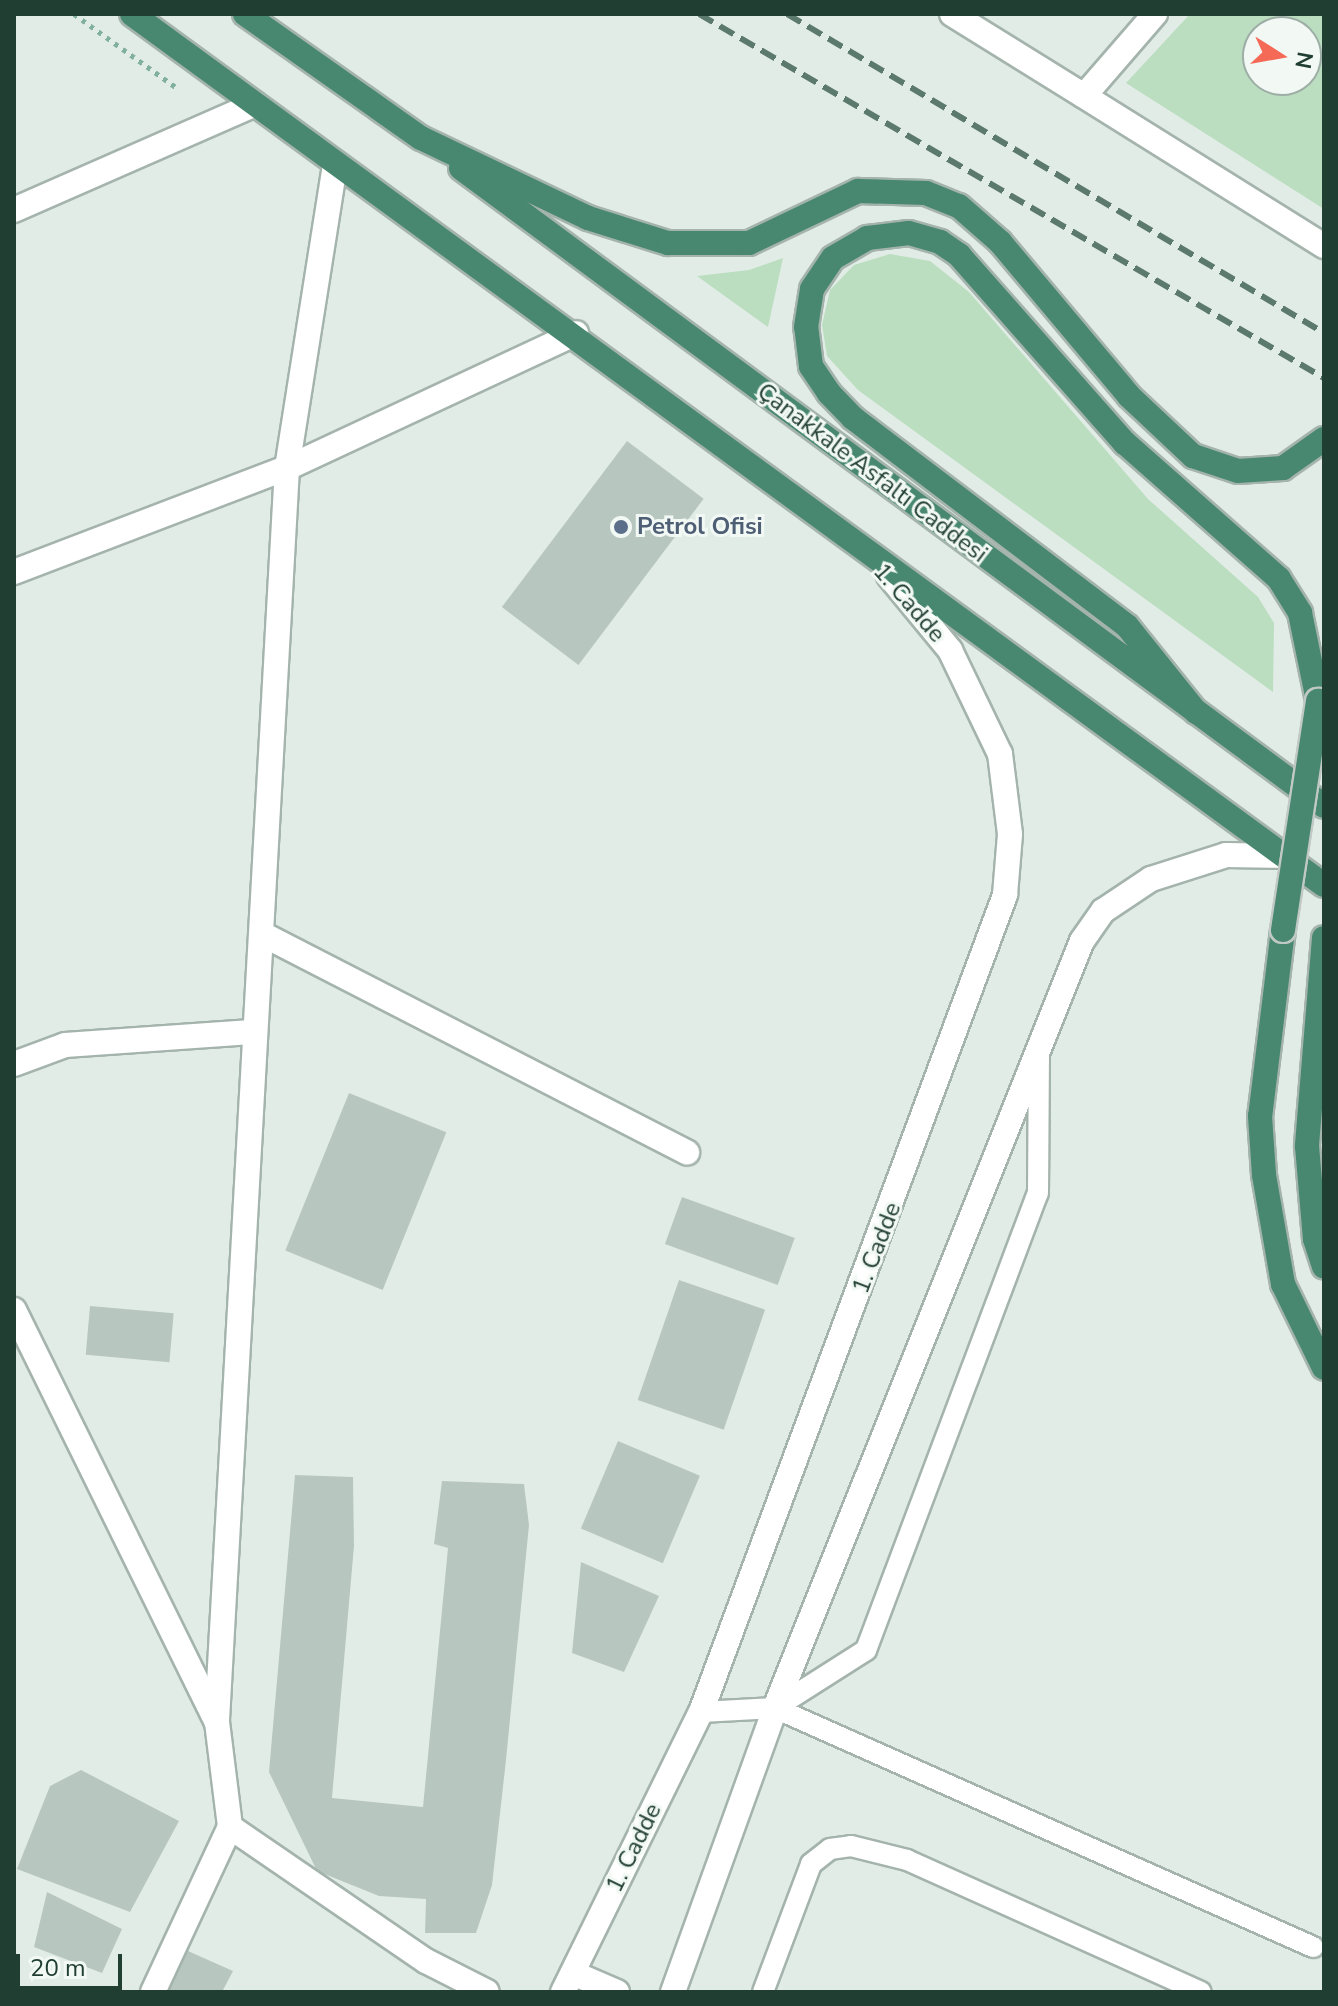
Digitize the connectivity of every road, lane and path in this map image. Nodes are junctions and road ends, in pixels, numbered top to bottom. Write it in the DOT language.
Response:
graph roads {
  1 [pos="74,14"];
  2 [pos="132,14"];
  3 [pos="245,14"];
  4 [pos="952,14"];
  5 [pos="1155,14"];
  6 [pos="1084,96"];
  7 [pos="255,104"];
  8 [pos="221,119"];
  9 [pos="421,138"];
  10 [pos="335,165"];
  11 [pos="14,210"];
  12 [pos="1324,246"];
  13 [pos="576,333"];
  14 [pos="1324,439"];
  15 [pos="287,468"];
  16 [pos="831,523"];
  17 [pos="18,566"];
  18 [pos="1324,657"];
  19 [pos="1318,701"];
  20 [pos="1196,712"];
  21 [pos="1324,806"];
  22 [pos="1288,856"];
  23 [pos="1324,885"];
  24 [pos="262,934"];
  25 [pos="1324,938"];
  26 [pos="252,1032"];
  27 [pos="1039,1042"];
  28 [pos="14,1064"];
  29 [pos="687,1152"];
  30 [pos="1324,1267"];
  31 [pos="14,1310"];
  32 [pos="1324,1368"];
  33 [pos="775,1708"];
  34 [pos="701,1712"];
  35 [pos="217,1722"];
  36 [pos="230,1827"];
  37 [pos="1313,1947"];
  38 [pos="568,1982"];
  39 [pos="153,1992"];
  40 [pos="487,1992"];
  41 [pos="617,1992"];
  42 [pos="673,1992"];
  43 [pos="763,1992"];
  44 [pos="1201,1992"];
  1 -- 8 [label="path"];
  2 -- 7 [label="highway"];
  3 -- 9 [label="highway"];
  4 -- 6 [label="street"];
  5 -- 6 [label="street"];
  6 -- 12 [label="street"];
  7 -- 8 [label="street"];
  7 -- 10 [label="highway"];
  8 -- 11 [label="street"];
  9 -- 14 [label="highway"];
  9 -- 20 [label="highway, Çanakkale Asfaltı Caddesi"];
  10 -- 13 [label="highway"];
  10 -- 15 [label="street"];
  13 -- 15 [label="street"];
  13 -- 16 [label="highway"];
  15 -- 17 [label="street"];
  15 -- 24 [label="street"];
  16 -- 22 [label="highway"];
  16 -- 34 [label="street, 1. Cadde"];
  18 -- 19 [label="street"];
  19 -- 20 [label="highway"];
  19 -- 32 [label="highway, bridge"];
  20 -- 21 [label="highway, Çanakkale Asfaltı Caddesi"];
  22 -- 23 [label="highway"];
  22 -- 27 [label="street"];
  24 -- 26 [label="street"];
  24 -- 29 [label="street"];
  25 -- 30 [label="highway"];
  26 -- 28 [label="street"];
  26 -- 35 [label="street"];
  27 -- 33 [label="street"];
  27 -- 33 [label="lane"];
  31 -- 35 [label="street"];
  33 -- 34 [label="lane"];
  33 -- 37 [label="lane"];
  33 -- 42 [label="street"];
  34 -- 38 [label="street, 1. Cadde"];
  35 -- 36 [label="street"];
  36 -- 39 [label="street"];
  36 -- 40 [label="street"];
  38 -- 41 [label="street"];
  43 -- 44 [label="lane"];
}
